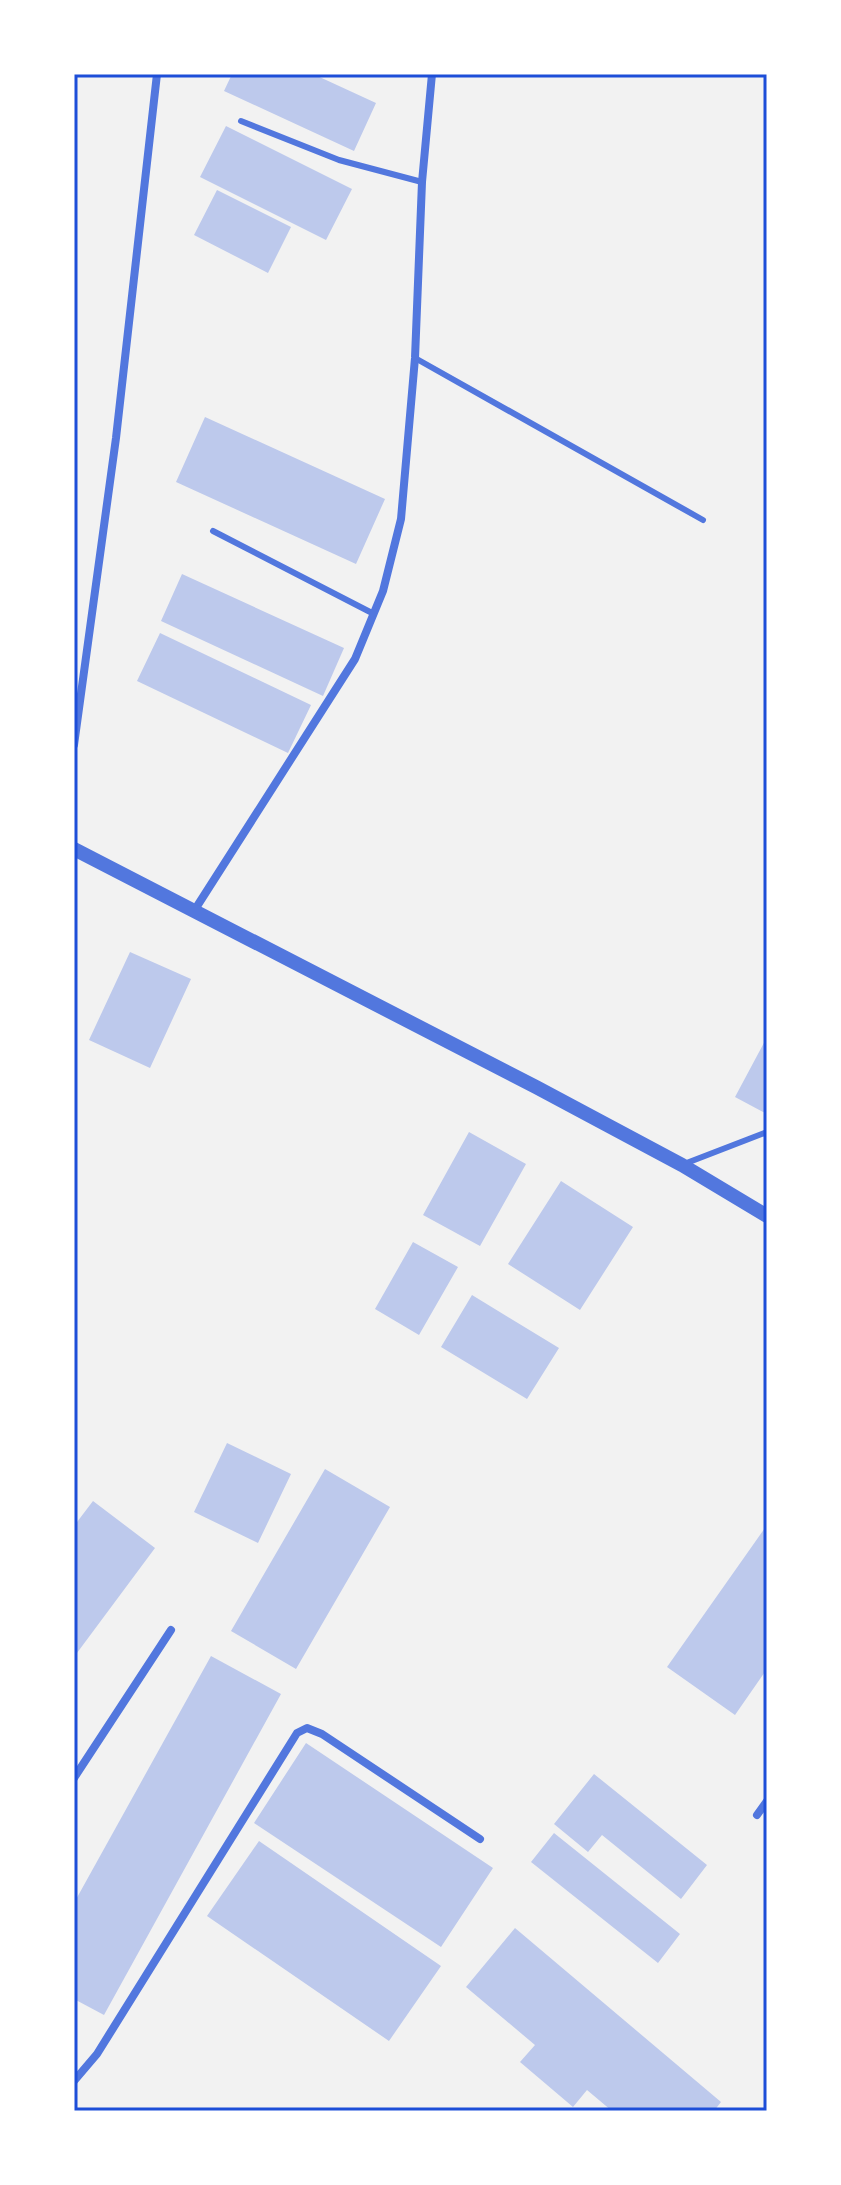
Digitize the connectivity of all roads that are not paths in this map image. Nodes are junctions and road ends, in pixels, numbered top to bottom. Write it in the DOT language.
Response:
graph roads {
  1 [pos="157,74"];
  2 [pos="432,74"];
  3 [pos="241,121"];
  4 [pos="422,182"];
  5 [pos="415,358"];
  6 [pos="703,520"];
  7 [pos="213,531"];
  8 [pos="374,614"];
  9 [pos="74,745"];
  10 [pos="74,849"];
  11 [pos="194,911"];
  12 [pos="767,1132"];
  13 [pos="682,1165"];
  14 [pos="767,1216"];
  15 [pos="171,1630"];
  16 [pos="74,1778"];
  17 [pos="767,1801"];
  18 [pos="757,1815"];
  19 [pos="480,1839"];
  20 [pos="74,2081"];
  1 -- 9 [label="street"];
  2 -- 4 [label="street"];
  3 -- 4 [label="lane"];
  4 -- 5 [label="street"];
  5 -- 6 [label="lane"];
  5 -- 8 [label="street"];
  7 -- 8 [label="lane"];
  8 -- 11 [label="street"];
  10 -- 11 [label="street"];
  11 -- 13 [label="street"];
  12 -- 13 [label="lane"];
  13 -- 14 [label="street"];
  15 -- 16 [label="street"];
  17 -- 18 [label="street"];
  19 -- 20 [label="street"];
}
